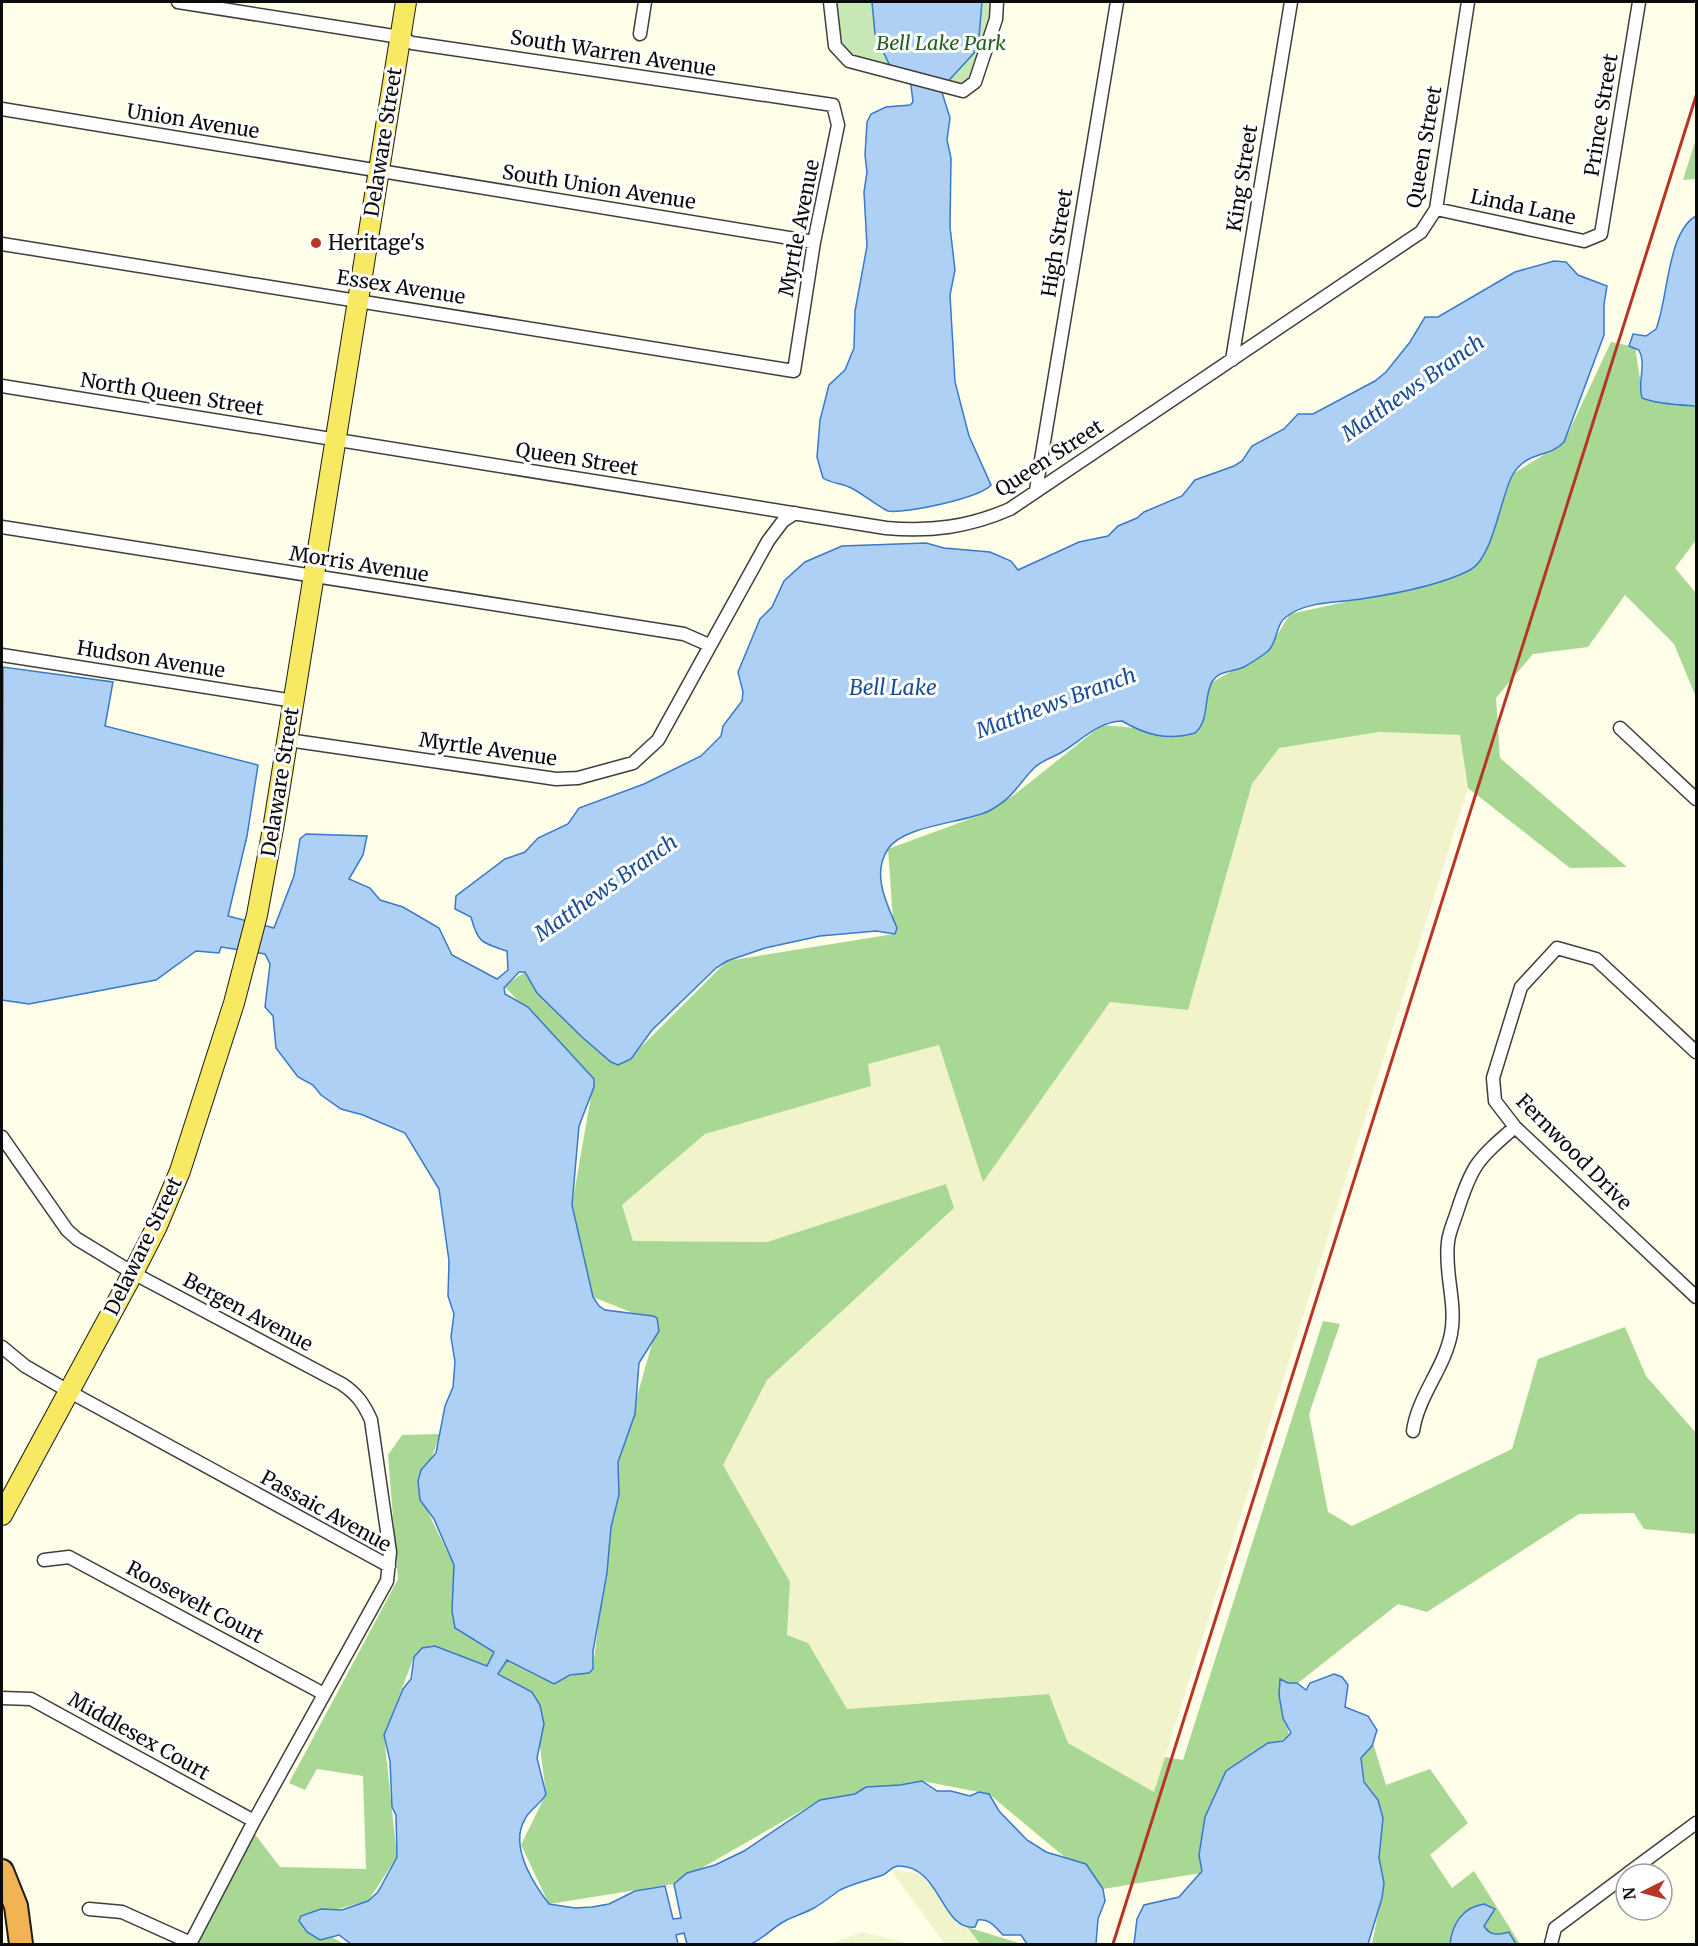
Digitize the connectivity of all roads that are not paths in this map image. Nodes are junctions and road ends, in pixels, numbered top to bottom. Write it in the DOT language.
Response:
graph roads {
  1 [pos="178,2"];
  2 [pos="406,2"];
  3 [pos="645,2"];
  4 [pos="830,2"];
  5 [pos="997,2"];
  6 [pos="1117,2"];
  7 [pos="1291,2"];
  8 [pos="1468,2"];
  9 [pos="1639,2"];
  10 [pos="640,34"];
  11 [pos="400,37"];
  12 [pos="821,102"];
  13 [pos="2,109"];
  14 [pos="379,171"];
  15 [pos="1436,209"];
  16 [pos="1601,234"];
  17 [pos="814,242"];
  18 [pos="2,244"];
  19 [pos="358,300"];
  20 [pos="1232,360"];
  21 [pos="794,371"];
  22 [pos="2,386"];
  23 [pos="336,440"];
  24 [pos="1036,490"];
  25 [pos="795,513"];
  26 [pos="2,526"];
  27 [pos="314,577"];
  28 [pos="709,645"];
  29 [pos="2,655"];
  30 [pos="294,701"];
  31 [pos="1620,728"];
  32 [pos="288,740"];
  33 [pos="1696,799"];
  34 [pos="1696,1052"];
  35 [pos="1515,1127"];
  36 [pos="2,1137"];
  37 [pos="133,1273"];
  38 [pos="1696,1297"];
  39 [pos="2,1347"];
  40 [pos="70,1392"];
  41 [pos="1413,1431"];
  42 [pos="2,1515"];
  43 [pos="44,1560"];
  44 [pos="389,1566"];
  45 [pos="324,1694"];
  46 [pos="2,1698"];
  47 [pos="254,1821"];
  48 [pos="1696,1823"];
  49 [pos="1643,1862"];
  50 [pos="2,1871"];
  51 [pos="1614,1884"];
  52 [pos="89,1909"];
  53 [pos="21,1944"];
  54 [pos="190,1944"];
  55 [pos="1551,1944"];
  1 -- 11 [label="street, South Warren Avenue"];
  2 -- 11 [label="main road, Delaware Street"];
  3 -- 10 [label="street"];
  4 -- 5 [label="street"];
  6 -- 24 [label="street, High Street"];
  7 -- 20 [label="street, King Street"];
  8 -- 15 [label="street, Queen Street"];
  9 -- 16 [label="street, Prince Street"];
  11 -- 12 [label="street, South Warren Avenue"];
  11 -- 14 [label="main road, Delaware Street"];
  12 -- 17 [label="street, Myrtle Avenue"];
  13 -- 14 [label="street, Union Avenue"];
  14 -- 17 [label="street, South Union Avenue"];
  14 -- 19 [label="main road, Delaware Street"];
  15 -- 16 [label="street, Linda Lane"];
  15 -- 20 [label="street, Queen Street"];
  17 -- 21 [label="street, Myrtle Avenue"];
  18 -- 19 [label="street, Essex Avenue"];
  19 -- 21 [label="street, Essex Avenue"];
  19 -- 23 [label="main road, Delaware Street"];
  20 -- 24 [label="street, Queen Street"];
  22 -- 23 [label="street, North Queen Street"];
  23 -- 25 [label="street, Queen Street"];
  23 -- 27 [label="main road, Delaware Street"];
  24 -- 25 [label="street, Queen Street"];
  25 -- 28 [label="street, Myrtle Avenue"];
  26 -- 27 [label="street, Morris Avenue"];
  27 -- 28 [label="street, Morris Avenue"];
  27 -- 30 [label="main road, Delaware Street"];
  28 -- 32 [label="street, Myrtle Avenue"];
  29 -- 30 [label="street, Hudson Avenue"];
  30 -- 32 [label="main road, Delaware Street"];
  31 -- 33 [label="street"];
  32 -- 37 [label="main road, Delaware Street"];
  34 -- 35 [label="street, Fernwood Drive"];
  35 -- 38 [label="street, Fernwood Drive"];
  35 -- 41 [label="street"];
  36 -- 37 [label="street, Bergen Avenue"];
  37 -- 40 [label="main road, Delaware Street"];
  37 -- 44 [label="street, Bergen Avenue"];
  39 -- 40 [label="street, Passaic Avenue"];
  40 -- 42 [label="main road, Delaware Street"];
  40 -- 44 [label="street, Passaic Avenue"];
  43 -- 45 [label="street, Roosevelt Court"];
  44 -- 45 [label="street, Passaic Avenue"];
  45 -- 47 [label="street, Passaic Avenue"];
  46 -- 47 [label="street, Middlesex Court"];
  47 -- 54 [label="street, Passaic Avenue"];
  48 -- 49 [label="street"];
  50 -- 53 [label="highway"];
  51 -- 55 [label="street"];
  52 -- 54 [label="street"];
}
